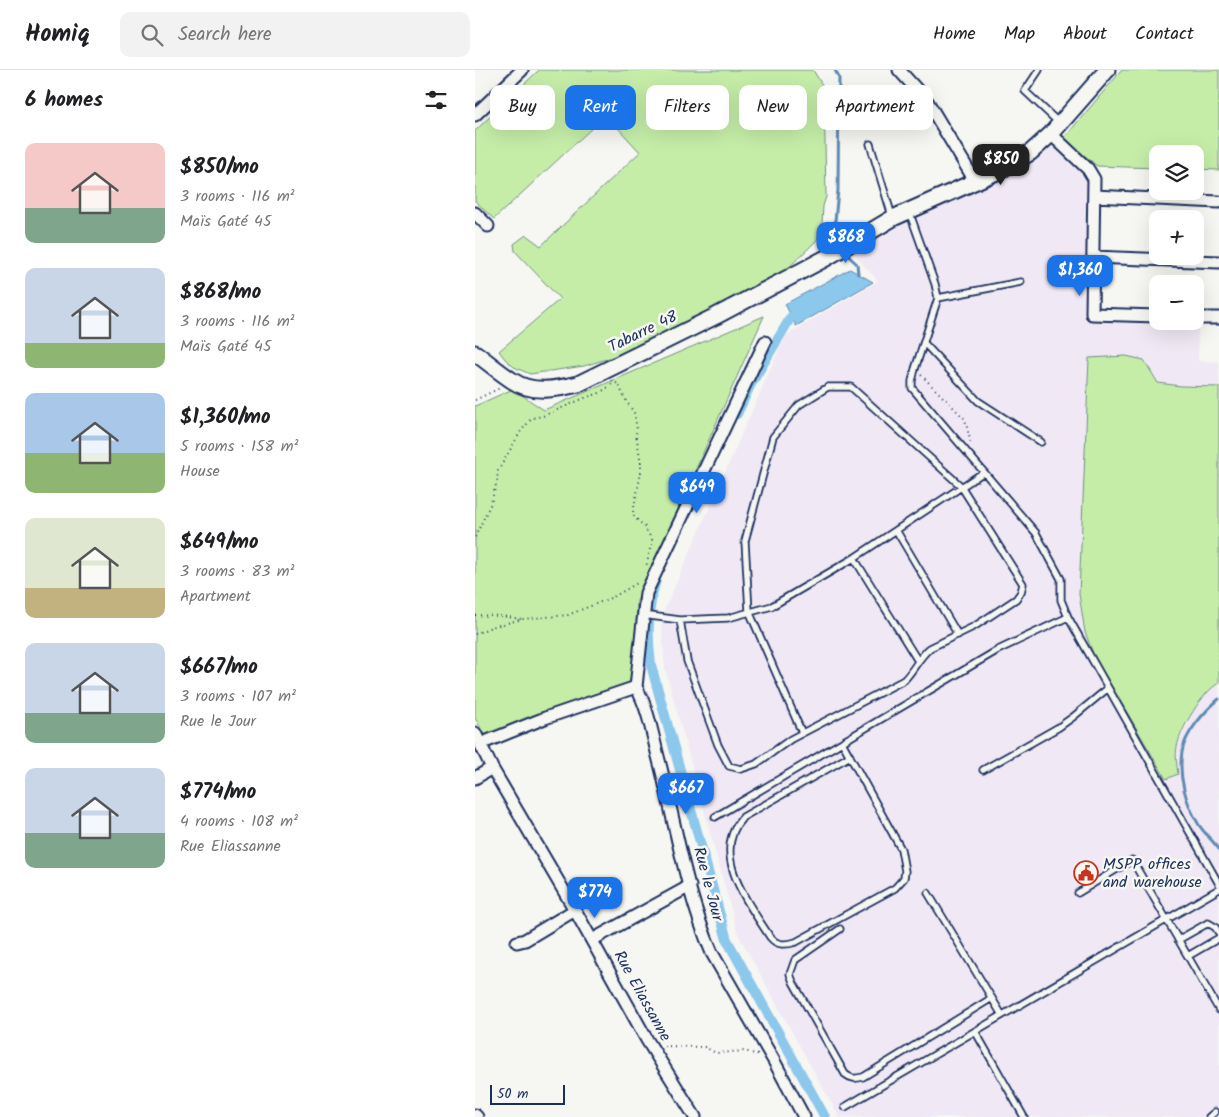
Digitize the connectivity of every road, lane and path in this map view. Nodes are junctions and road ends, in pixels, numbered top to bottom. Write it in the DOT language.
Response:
graph roads {
  1 [pos="522,70"];
  2 [pos="899,70"];
  3 [pos="1039,70"];
  4 [pos="1107,70"];
  5 [pos="475,115"];
  6 [pos="1055,129"];
  7 [pos="870,144"];
  8 [pos="975,181"];
  9 [pos="1095,196"];
  10 [pos="1219,202"];
  11 [pos="909,211"];
  12 [pos="475,213"];
  13 [pos="893,218"];
  14 [pos="488,226"];
  15 [pos="1093,257"];
  16 [pos="1219,262"];
  17 [pos="1021,282"];
  18 [pos="938,298"];
  19 [pos="1149,316"];
  20 [pos="1204,318"];
  21 [pos="1219,318"];
  22 [pos="765,342"];
  23 [pos="924,343"];
  24 [pos="475,353"];
  25 [pos="915,369"];
  26 [pos="613,381"];
  27 [pos="513,382"];
  28 [pos="619,385"];
  29 [pos="475,400"];
  30 [pos="1041,442"];
  31 [pos="975,461"];
  32 [pos="984,472"];
  33 [pos="961,486"];
  34 [pos="896,530"];
  35 [pos="475,536"];
  36 [pos="854,558"];
  37 [pos="645,572"];
  38 [pos="645,577"];
  39 [pos="749,611"];
  40 [pos="643,614"];
  41 [pos="475,615"];
  42 [pos="1068,616"];
  43 [pos="523,619"];
  44 [pos="680,620"];
  45 [pos="475,634"];
  46 [pos="958,635"];
  47 [pos="918,661"];
  48 [pos="636,687"];
  49 [pos="1107,688"];
  50 [pos="802,732"];
  51 [pos="478,738"];
  52 [pos="842,742"];
  53 [pos="849,756"];
  54 [pos="492,768"];
  55 [pos="983,770"];
  56 [pos="475,778"];
  57 [pos="715,817"];
  58 [pos="1219,884"];
  59 [pos="690,886"];
  60 [pos="1219,888"];
  61 [pos="928,893"];
  62 [pos="1078,893"];
  63 [pos="575,910"];
  64 [pos="1166,919"];
  65 [pos="840,929"];
  66 [pos="1219,933"];
  67 [pos="1219,938"];
  68 [pos="592,940"];
  69 [pos="1178,940"];
  70 [pos="517,942"];
  71 [pos="1188,956"];
  72 [pos="992,998"];
  73 [pos="1219,1010"];
  74 [pos="1002,1015"];
  75 [pos="975,1031"];
  76 [pos="647,1040"];
  77 [pos="774,1060"];
  78 [pos="845,1107"];
  79 [pos="1215,1112"];
  80 [pos="695,1117"];
  81 [pos="804,1117"];
  82 [pos="1024,1117"];
  83 [pos="1209,1117"];
  1 -- 5 [label="street"];
  2 -- 8 [label="street"];
  3 -- 6 [label="lane"];
  4 -- 6 [label="street, Tabarre 48"];
  6 -- 8 [label="street, Tabarre 48"];
  6 -- 9 [label="street"];
  7 -- 13 [label="lane"];
  8 -- 11 [label="street, Tabarre 48"];
  9 -- 10 [label="street"];
  9 -- 15 [label="street"];
  11 -- 13 [label="street, Tabarre 48"];
  11 -- 18 [label="lane"];
  12 -- 14 [label="street"];
  13 -- 27 [label="street, Tabarre 48"];
  15 -- 16 [label="street"];
  15 -- 19 [label="street"];
  17 -- 18 [label="lane"];
  18 -- 23 [label="lane"];
  20 -- 21 [label="street"];
  22 -- 40 [label="street"];
  23 -- 25 [label="lane"];
  23 -- 30 [label="lane"];
  24 -- 27 [label="street, Tabarre 48"];
  25 -- 31 [label="path"];
  25 -- 31 [label="lane"];
  26 -- 35 [label="path"];
  27 -- 29 [label="path"];
  28 -- 37 [label="path"];
  31 -- 32 [label="lane"];
  32 -- 33 [label="lane"];
  32 -- 42 [label="lane"];
  33 -- 34 [label="lane"];
  33 -- 39 [label="lane"];
  33 -- 46 [label="lane"];
  34 -- 36 [label="lane"];
  34 -- 46 [label="lane"];
  36 -- 39 [label="lane"];
  36 -- 47 [label="lane"];
  38 -- 43 [label="path"];
  39 -- 44 [label="lane"];
  39 -- 50 [label="lane"];
  40 -- 44 [label="lane"];
  40 -- 48 [label="street"];
  41 -- 43 [label="path"];
  42 -- 49 [label="lane"];
  42 -- 52 [label="lane"];
  43 -- 45 [label="path"];
  44 -- 50 [label="lane"];
  46 -- 47 [label="lane"];
  47 -- 50 [label="lane"];
  48 -- 51 [label="street"];
  48 -- 59 [label="street, Rue le Jour"];
  49 -- 55 [label="lane"];
  49 -- 58 [label="lane"];
  51 -- 54 [label="street, Rue Eliassanne"];
  52 -- 53 [label="lane"];
  52 -- 57 [label="lane"];
  53 -- 53 [label="lane"];
  54 -- 56 [label="street"];
  54 -- 63 [label="street, Rue Eliassanne"];
  59 -- 68 [label="street"];
  59 -- 77 [label="street, Rue le Jour"];
  60 -- 64 [label="lane"];
  61 -- 72 [label="lane"];
  62 -- 64 [label="lane"];
  63 -- 68 [label="street, Rue Eliassanne"];
  63 -- 70 [label="street"];
  64 -- 69 [label="lane"];
  64 -- 74 [label="lane"];
  65 -- 72 [label="lane"];
  66 -- 69 [label="lane"];
  67 -- 71 [label="lane"];
  68 -- 76 [label="street, Rue Eliassanne"];
  69 -- 71 [label="lane"];
  71 -- 73 [label="lane"];
  72 -- 74 [label="lane"];
  74 -- 75 [label="lane"];
  75 -- 78 [label="lane"];
  75 -- 82 [label="lane"];
  76 -- 77 [label="path"];
  76 -- 80 [label="street, Rue Eliassanne"];
  77 -- 81 [label="street, Rue le Jour"];
  79 -- 83 [label="lane"];
}
